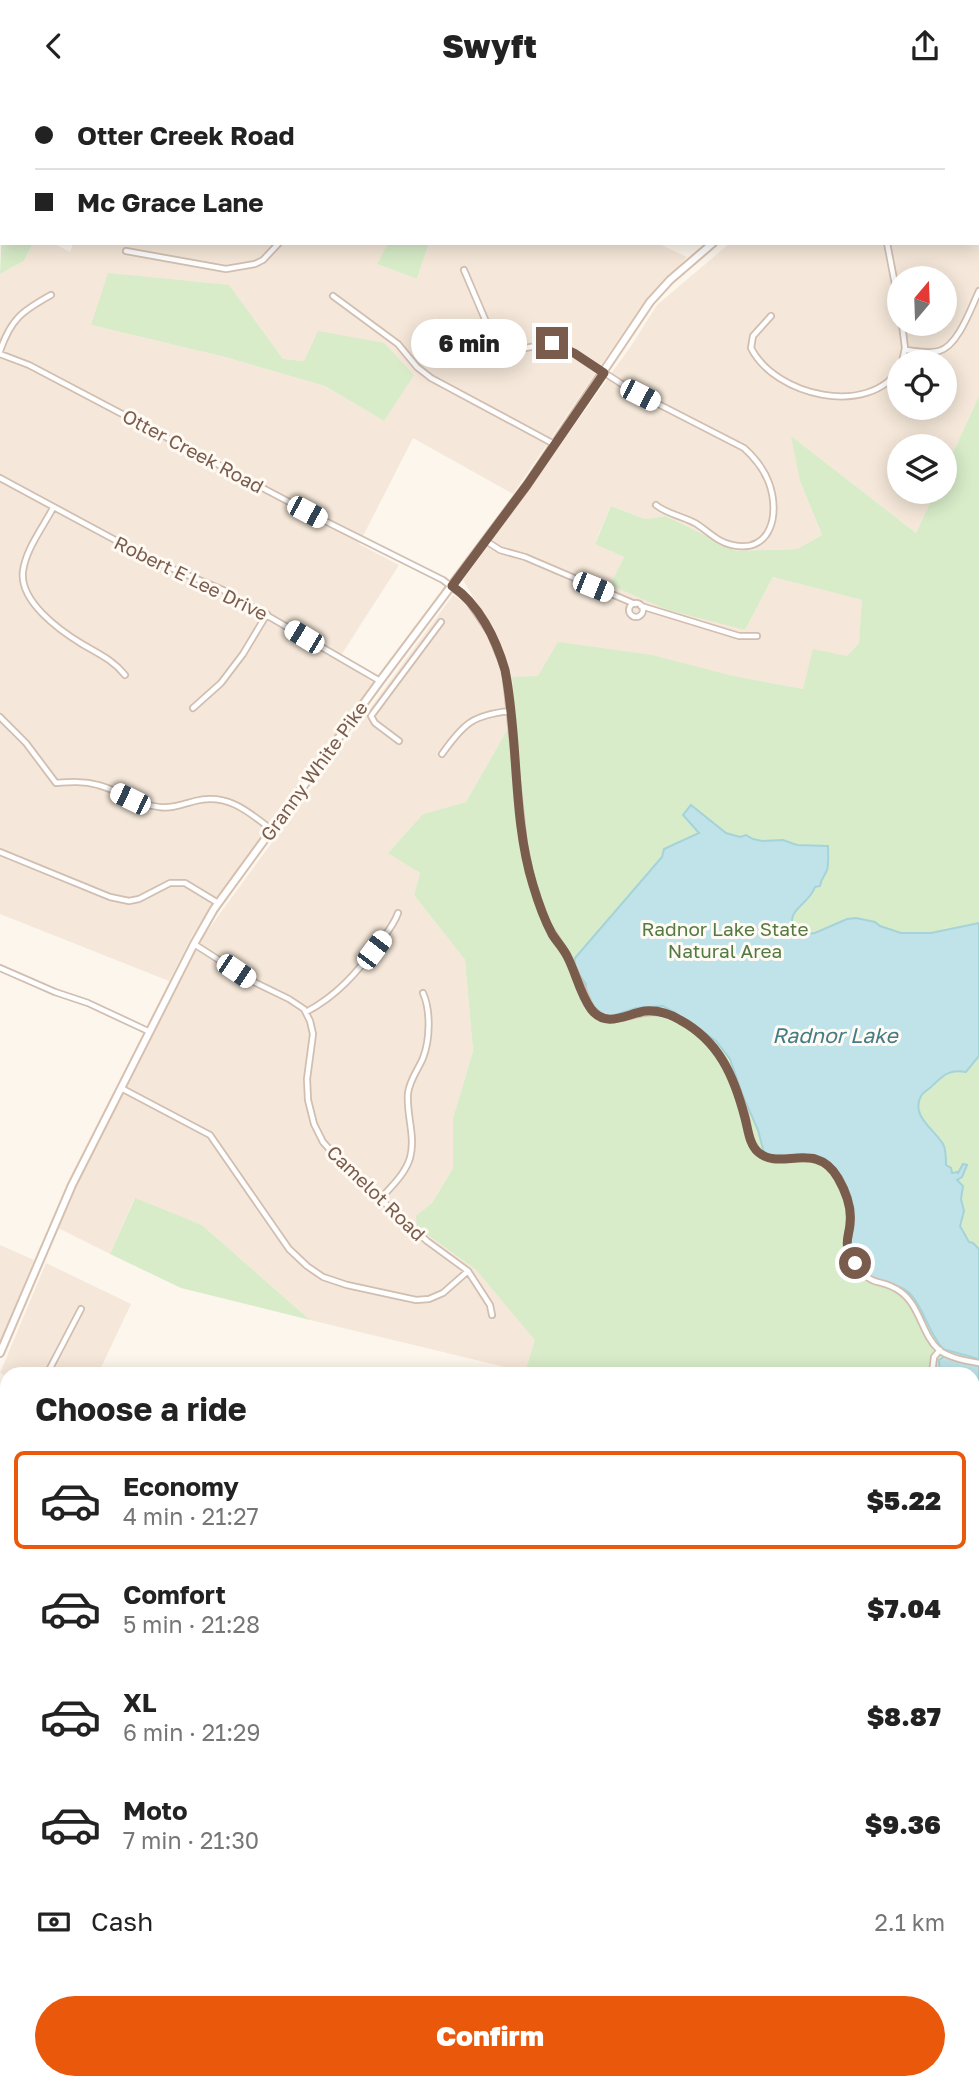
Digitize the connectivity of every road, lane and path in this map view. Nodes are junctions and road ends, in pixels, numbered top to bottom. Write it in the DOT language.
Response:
graph roads {
  1 [pos="277,245"];
  2 [pos="711,245"];
  3 [pos="887,245"];
  4 [pos="127,251"];
  5 [pos="891,266"];
  6 [pos="464,269"];
  7 [pos="979,291"];
  8 [pos="51,295"];
  9 [pos="332,296"];
  10 [pos="771,316"];
  11 [pos="903,336"];
  12 [pos="905,349"];
  13 [pos="0,352"];
  14 [pos="604,373"];
  15 [pos="887,383"];
  16 [pos="555,445"];
  17 [pos="0,478"];
  18 [pos="656,505"];
  19 [pos="54,507"];
  20 [pos="486,541"];
  21 [pos="452,586"];
  22 [pos="635,604"];
  23 [pos="641,607"];
  24 [pos="267,614"];
  25 [pos="441,622"];
  26 [pos="757,636"];
  27 [pos="402,653"];
  28 [pos="413,660"];
  29 [pos="125,675"];
  30 [pos="380,681"];
  31 [pos="193,708"];
  32 [pos="510,711"];
  33 [pos="0,717"];
  34 [pos="399,741"];
  35 [pos="442,754"];
  36 [pos="272,830"];
  37 [pos="0,852"];
  38 [pos="218,903"];
  39 [pos="398,912"];
  40 [pos="194,944"];
  41 [pos="0,968"];
  42 [pos="423,993"];
  43 [pos="306,1012"];
  44 [pos="150,1032"];
  45 [pos="121,1089"];
  46 [pos="381,1198"];
  47 [pos="468,1271"];
  48 [pos="81,1310"];
  49 [pos="492,1315"];
  50 [pos="1,1348"];
  51 [pos="940,1350"];
  52 [pos="979,1363"];
  53 [pos="51,1367"];
  54 [pos="933,1367"];
  1 -- 4 [label="street"];
  2 -- 14 [label="main road, Granny White Pike"];
  3 -- 5 [label="street"];
  6 -- 14 [label="street"];
  7 -- 12 [label="street"];
  8 -- 13 [label="street"];
  9 -- 16 [label="street"];
  10 -- 15 [label="street"];
  11 -- 12 [label="street"];
  13 -- 21 [label="street, Otter Creek Road"];
  14 -- 16 [label="main road, Granny White Pike"];
  14 -- 18 [label="street"];
  16 -- 20 [label="main road, Granny White Pike"];
  17 -- 19 [label="street, Robert E Lee Drive"];
  19 -- 24 [label="street, Robert E Lee Drive"];
  19 -- 29 [label="street"];
  20 -- 21 [label="main road, Granny White Pike"];
  20 -- 22 [label="street"];
  21 -- 27 [label="main road, Granny White Pike"];
  21 -- 32 [label="street, Otter Creek Road"];
  22 -- 23 [label="street"];
  22 -- 23 [label="street"];
  23 -- 26 [label="street"];
  24 -- 30 [label="street, Robert E Lee Drive"];
  24 -- 31 [label="street"];
  25 -- 28 [label="street"];
  27 -- 28 [label="street"];
  27 -- 30 [label="main road, Granny White Pike"];
  28 -- 34 [label="street"];
  30 -- 36 [label="main road, Granny White Pike"];
  32 -- 35 [label="street"];
  32 -- 51 [label="street, Otter Creek Road"];
  33 -- 36 [label="street"];
  36 -- 38 [label="main road, Granny White Pike"];
  37 -- 38 [label="street"];
  38 -- 40 [label="main road, Granny White Pike"];
  39 -- 43 [label="street"];
  40 -- 43 [label="street"];
  40 -- 44 [label="main road, Granny White Pike"];
  41 -- 44 [label="street"];
  42 -- 46 [label="street"];
  43 -- 46 [label="street, Camelot Road"];
  44 -- 45 [label="main road, Granny White Pike"];
  45 -- 47 [label="street"];
  45 -- 50 [label="main road, Granny White Pike"];
  46 -- 47 [label="street, Camelot Road"];
  47 -- 49 [label="street, Camelot Road"];
  48 -- 53 [label="street"];
  51 -- 52 [label="street"];
  51 -- 54 [label="street"];
}
